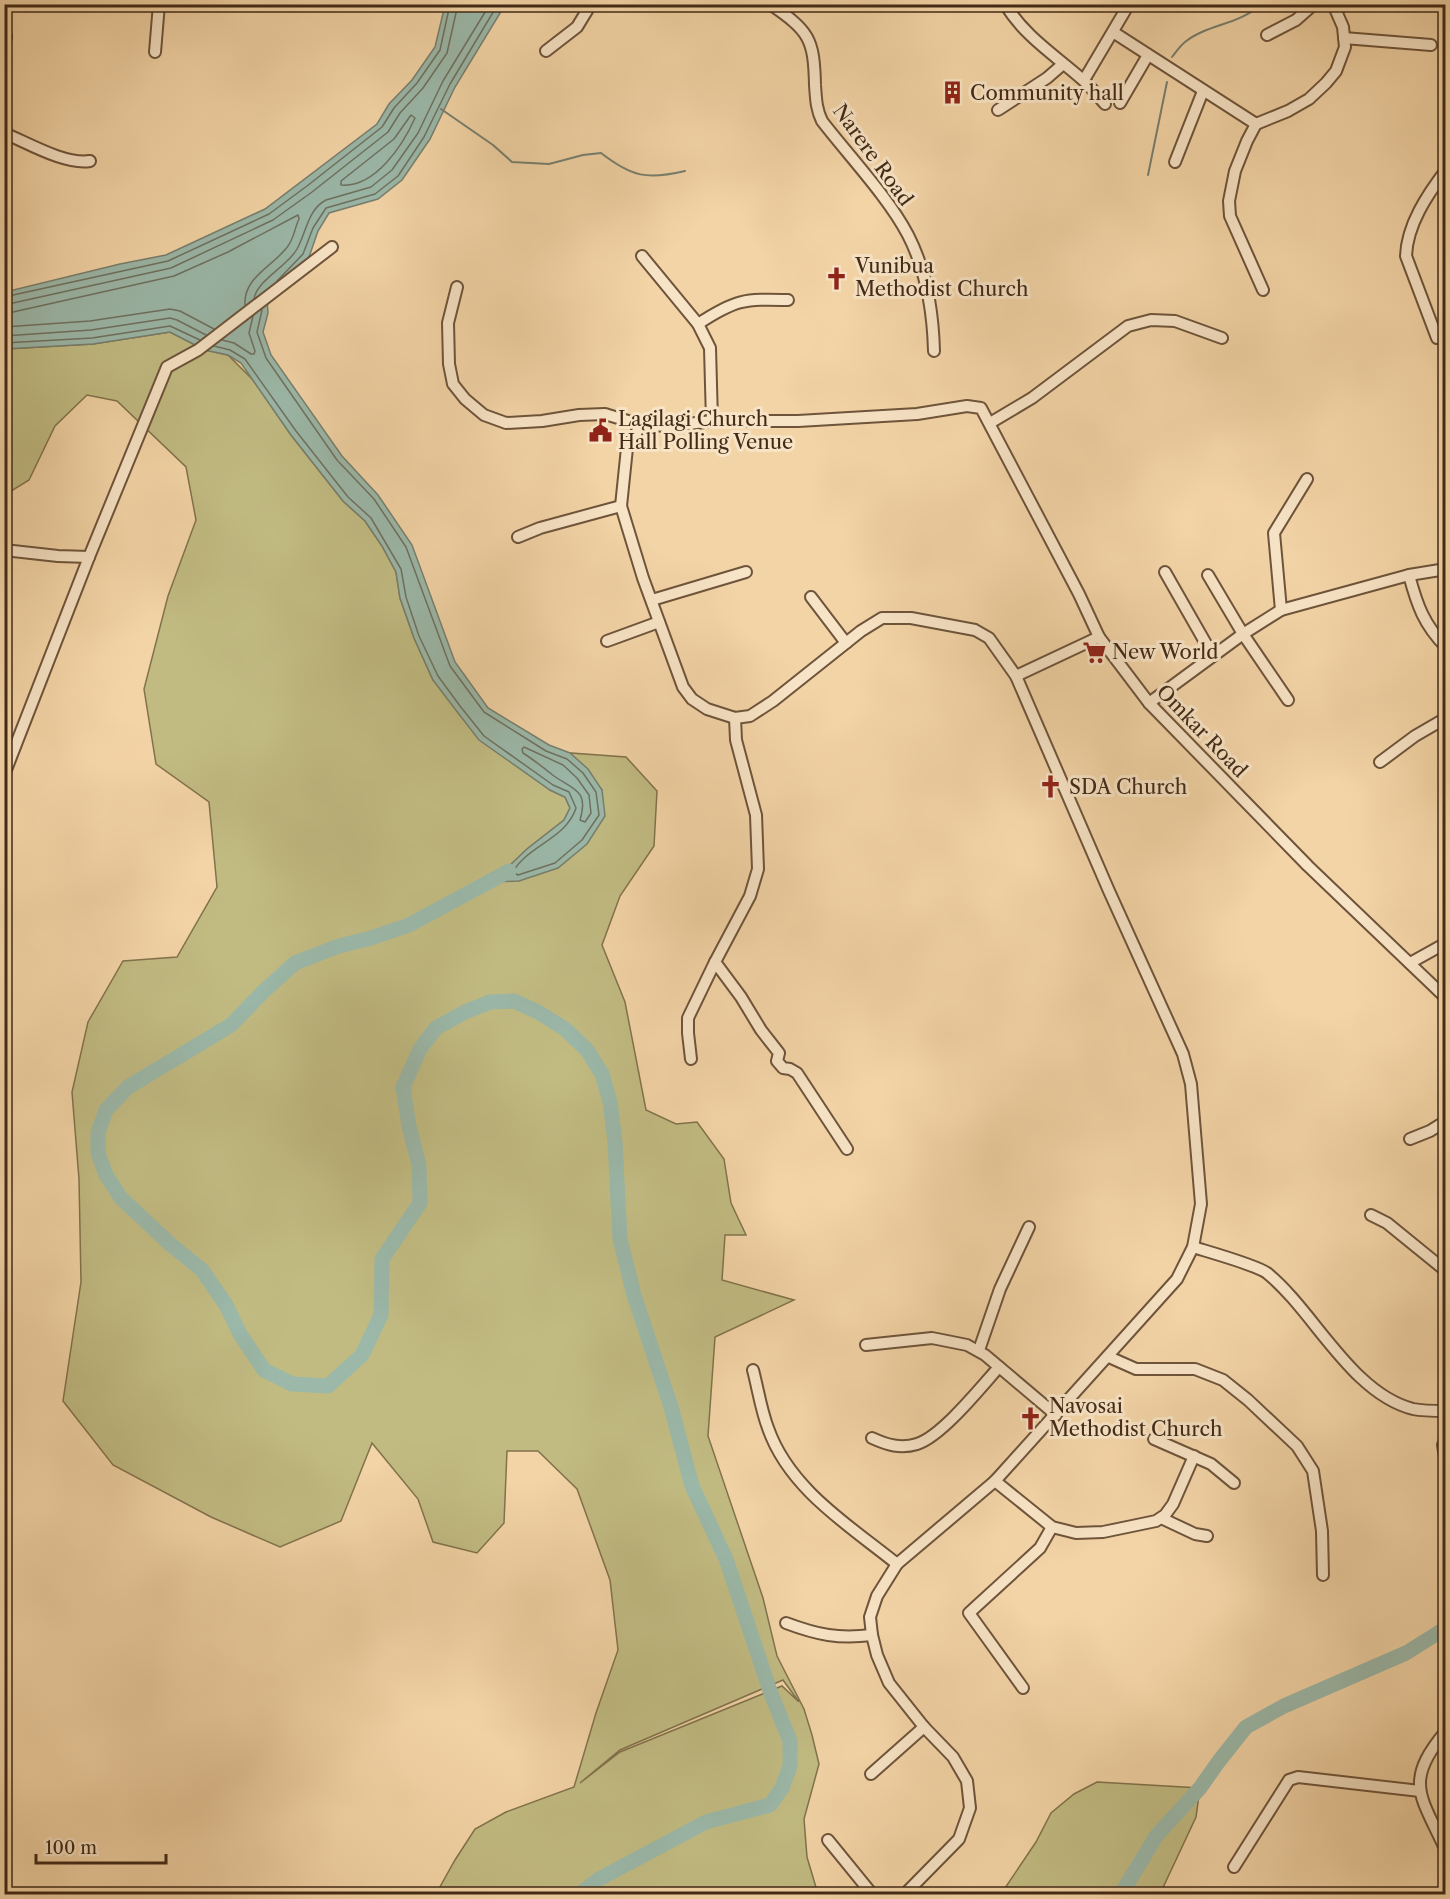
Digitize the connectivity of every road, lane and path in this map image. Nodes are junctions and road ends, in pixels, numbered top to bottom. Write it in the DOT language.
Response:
graph roads {
  1 [pos="159,4"];
  2 [pos="591,4"];
  3 [pos="770,4"];
  4 [pos="1005,4"];
  5 [pos="1129,4"];
  6 [pos="1314,4"];
  7 [pos="1333,4"];
  8 [pos="4,28"];
  9 [pos="1113,32"];
  10 [pos="1267,35"];
  11 [pos="1344,38"];
  12 [pos="1431,45"];
  13 [pos="4,46"];
  14 [pos="546,51"];
  15 [pos="155,52"];
  16 [pos="1148,56"];
  17 [pos="1062,65"];
  18 [pos="1084,80"];
  19 [pos="1203,92"];
  20 [pos="1120,103"];
  21 [pos="1105,104"];
  22 [pos="998,110"];
  23 [pos="1256,124"];
  24 [pos="4,133"];
  25 [pos="90,160"];
  26 [pos="1174,162"];
  27 [pos="1446,170"];
  28 [pos="332,247"];
  29 [pos="642,256"];
  30 [pos="457,287"];
  31 [pos="1263,290"];
  32 [pos="788,300"];
  33 [pos="698,324"];
  34 [pos="1222,338"];
  35 [pos="1437,338"];
  36 [pos="934,351"];
  37 [pos="712,421"];
  38 [pos="990,423"];
  39 [pos="641,425"];
  40 [pos="1306,479"];
  41 [pos="621,506"];
  42 [pos="519,537"];
  43 [pos="4,550"];
  44 [pos="89,557"];
  45 [pos="1446,569"];
  46 [pos="746,572"];
  47 [pos="1165,572"];
  48 [pos="1208,575"];
  49 [pos="1409,575"];
  50 [pos="811,597"];
  51 [pos="652,600"];
  52 [pos="1281,610"];
  53 [pos="660,622"];
  54 [pos="1243,634"];
  55 [pos="1099,637"];
  56 [pos="607,641"];
  57 [pos="846,643"];
  58 [pos="1446,647"];
  59 [pos="1213,656"];
  60 [pos="1016,676"];
  61 [pos="1288,700"];
  62 [pos="1149,703"];
  63 [pos="735,718"];
  64 [pos="1446,718"];
  65 [pos="1380,762"];
  66 [pos="4,775"];
  67 [pos="1446,943"];
  68 [pos="715,962"];
  69 [pos="1410,963"];
  70 [pos="1446,998"];
  71 [pos="691,1059"];
  72 [pos="1446,1121"];
  73 [pos="1410,1139"];
  74 [pos="847,1149"];
  75 [pos="1371,1215"];
  76 [pos="1029,1227"];
  77 [pos="1193,1247"];
  78 [pos="1446,1271"];
  79 [pos="866,1345"];
  80 [pos="979,1350"];
  81 [pos="1108,1357"];
  82 [pos="999,1367"];
  83 [pos="753,1370"];
  84 [pos="1446,1411"];
  85 [pos="1056,1415"];
  86 [pos="1446,1437"];
  87 [pos="872,1438"];
  88 [pos="1154,1439"];
  89 [pos="1194,1456"];
  90 [pos="1446,1464"];
  91 [pos="995,1481"];
  92 [pos="1234,1483"];
  93 [pos="1161,1518"];
  94 [pos="1052,1527"];
  95 [pos="1207,1536"];
  96 [pos="897,1564"];
  97 [pos="1323,1575"];
  98 [pos="786,1623"];
  99 [pos="872,1635"];
  100 [pos="1023,1688"];
  101 [pos="924,1727"];
  102 [pos="1446,1731"];
  103 [pos="872,1774"];
  104 [pos="1420,1791"];
  105 [pos="828,1840"];
  106 [pos="1446,1851"];
  107 [pos="1234,1867"];
  108 [pos="872,1894"];
  109 [pos="905,1894"];
  1 -- 15 [label="street"];
  2 -- 14 [label="street"];
  3 -- 36 [label="street, Narere Road"];
  4 -- 17 [label="street"];
  5 -- 9 [label="street"];
  6 -- 10 [label="street"];
  7 -- 11 [label="street"];
  8 -- 13 [label="street"];
  9 -- 16 [label="street"];
  9 -- 18 [label="street"];
  11 -- 12 [label="street"];
  11 -- 23 [label="street"];
  16 -- 19 [label="street"];
  16 -- 20 [label="street"];
  17 -- 18 [label="street"];
  17 -- 22 [label="street"];
  18 -- 21 [label="street"];
  19 -- 23 [label="street"];
  19 -- 26 [label="street"];
  23 -- 31 [label="street"];
  24 -- 25 [label="street"];
  27 -- 35 [label="street"];
  28 -- 44 [label="street"];
  29 -- 33 [label="street"];
  30 -- 39 [label="street"];
  32 -- 33 [label="street"];
  33 -- 37 [label="street"];
  34 -- 38 [label="street"];
  37 -- 38 [label="street, Omkar Road"];
  37 -- 39 [label="street"];
  38 -- 55 [label="street, Omkar Road"];
  39 -- 41 [label="street"];
  40 -- 52 [label="street"];
  41 -- 42 [label="street"];
  41 -- 51 [label="street"];
  43 -- 44 [label="street"];
  44 -- 66 [label="street"];
  45 -- 49 [label="street"];
  46 -- 51 [label="street"];
  47 -- 59 [label="street"];
  48 -- 54 [label="street"];
  49 -- 52 [label="street"];
  49 -- 58 [label="street"];
  50 -- 57 [label="street"];
  51 -- 53 [label="street"];
  52 -- 54 [label="street"];
  53 -- 56 [label="street"];
  53 -- 63 [label="street"];
  54 -- 59 [label="street"];
  54 -- 61 [label="street"];
  55 -- 60 [label="street"];
  55 -- 62 [label="street, Omkar Road"];
  57 -- 60 [label="street"];
  57 -- 63 [label="street"];
  59 -- 62 [label="street"];
  60 -- 77 [label="street"];
  62 -- 69 [label="street, Omkar Road"];
  63 -- 68 [label="street"];
  64 -- 65 [label="street"];
  67 -- 69 [label="street"];
  68 -- 71 [label="street"];
  68 -- 74 [label="street"];
  69 -- 70 [label="street, Omkar Road"];
  72 -- 73 [label="street"];
  75 -- 78 [label="street"];
  76 -- 80 [label="street"];
  77 -- 81 [label="street"];
  77 -- 84 [label="street"];
  79 -- 80 [label="street"];
  80 -- 82 [label="street"];
  81 -- 85 [label="street"];
  81 -- 97 [label="street"];
  82 -- 85 [label="street"];
  82 -- 87 [label="street"];
  83 -- 96 [label="street"];
  85 -- 91 [label="street"];
  86 -- 90 [label="street"];
  88 -- 89 [label="street"];
  89 -- 92 [label="street"];
  89 -- 93 [label="street"];
  91 -- 94 [label="street"];
  91 -- 96 [label="street"];
  93 -- 94 [label="street"];
  93 -- 95 [label="street"];
  94 -- 100 [label="street"];
  96 -- 99 [label="street"];
  98 -- 99 [label="street"];
  99 -- 101 [label="street"];
  101 -- 103 [label="street"];
  101 -- 109 [label="street"];
  102 -- 104 [label="street"];
  104 -- 106 [label="street"];
  104 -- 107 [label="street"];
  105 -- 108 [label="street"];
}
